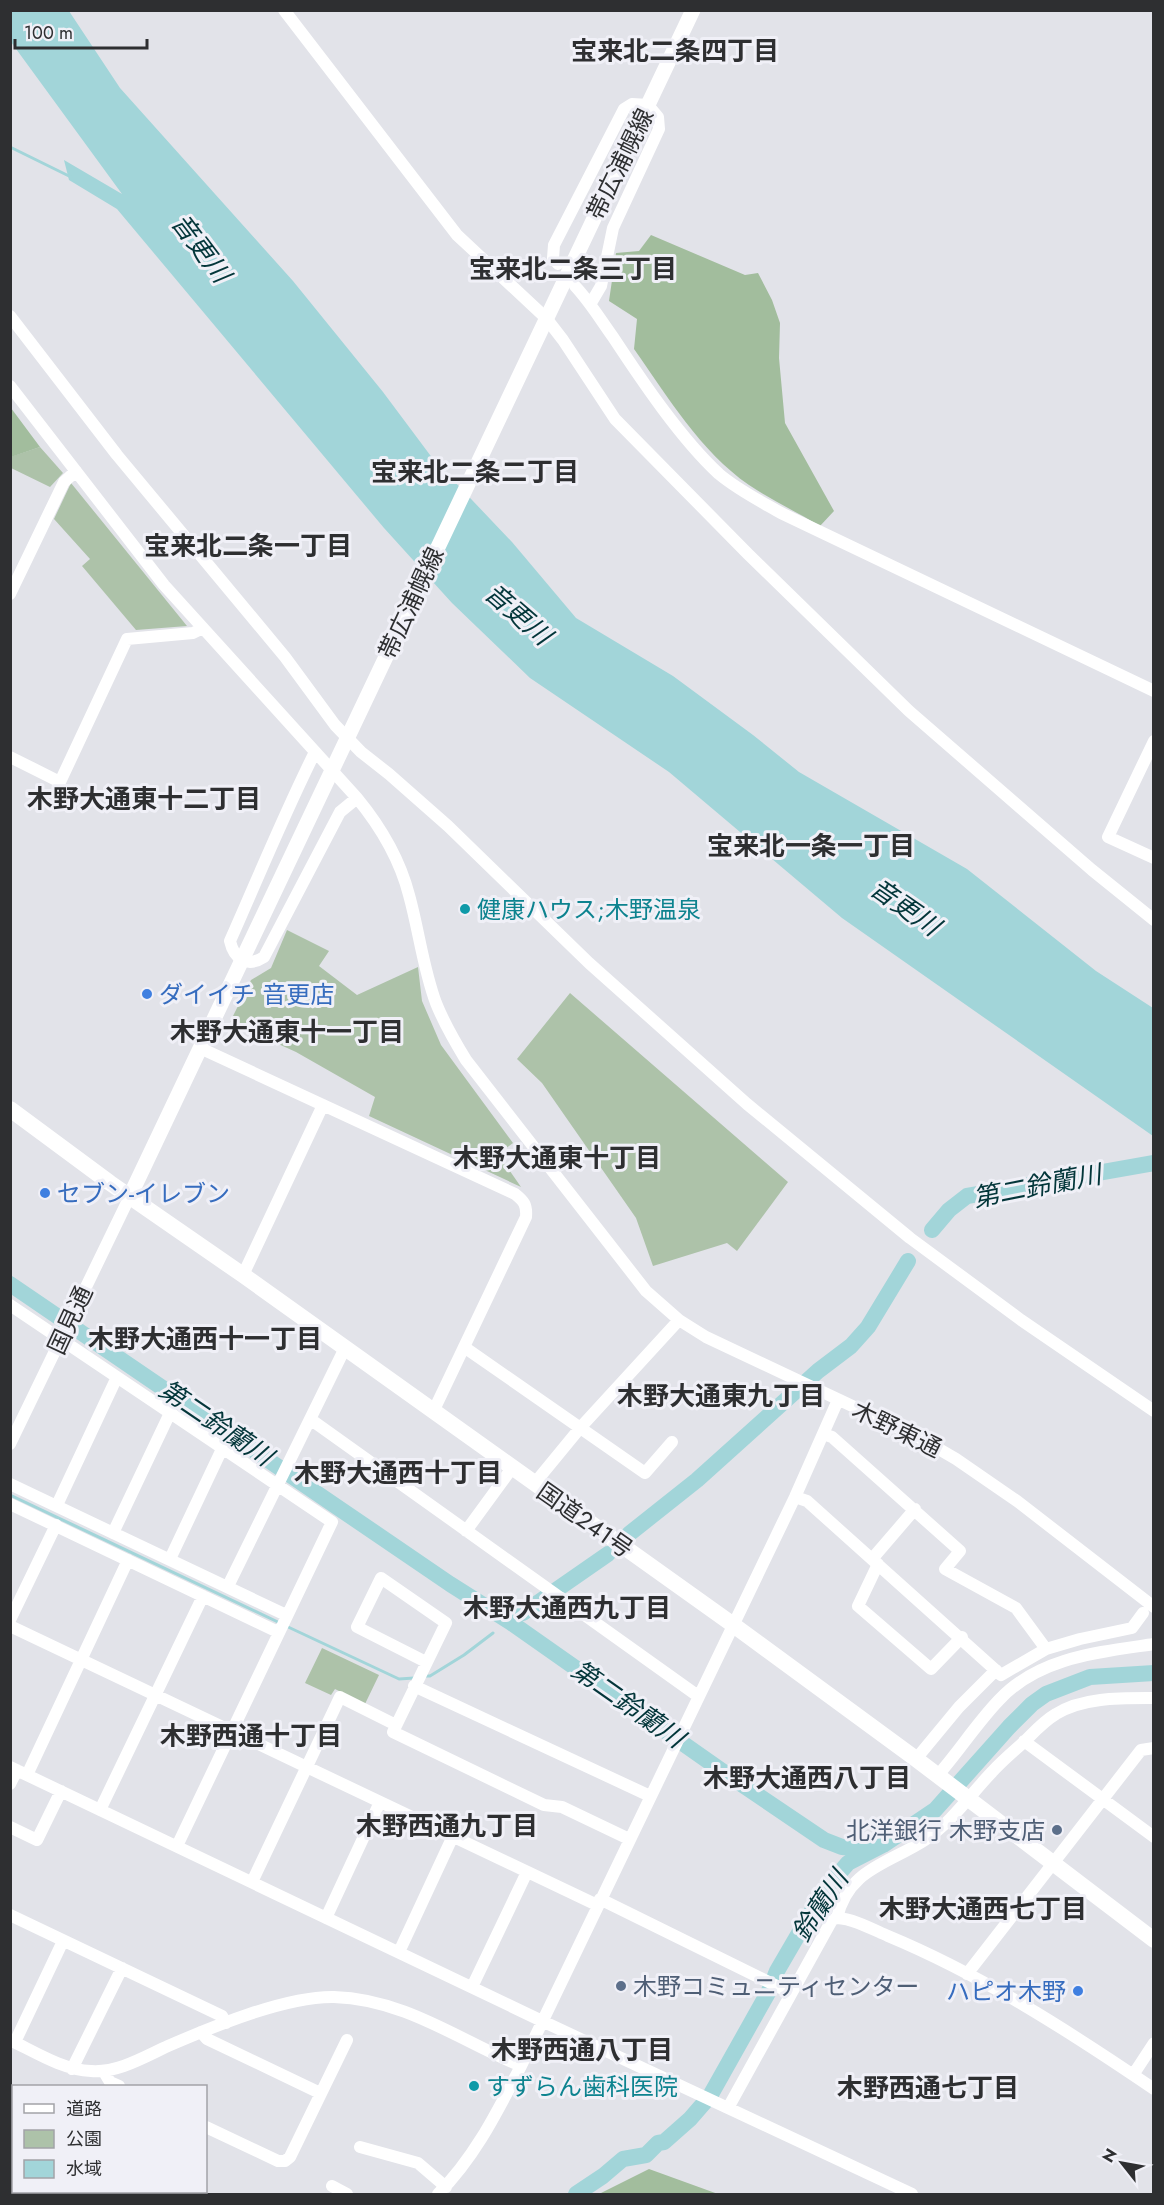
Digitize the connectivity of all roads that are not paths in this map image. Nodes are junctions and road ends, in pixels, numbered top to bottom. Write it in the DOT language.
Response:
graph roads {
  1 [pos="284,10"];
  2 [pos="693,10"];
  3 [pos="648,105"];
  4 [pos="558,264"];
  5 [pos="575,286"];
  6 [pos="591,303"];
  7 [pos="10,316"];
  8 [pos="546,318"];
  9 [pos="10,386"];
  10 [pos="76,471"];
  11 [pos="10,594"];
  12 [pos="203,628"];
  13 [pos="1154,691"];
  14 [pos="348,738"];
  15 [pos="1154,741"];
  16 [pos="315,752"];
  17 [pos="10,758"];
  18 [pos="357,798"];
  19 [pos="1154,858"];
  20 [pos="1154,920"];
  21 [pos="241,960"];
  22 [pos="200,1048"];
  23 [pos="323,1105"];
  24 [pos="10,1109"];
  25 [pos="130,1196"];
  26 [pos="243,1275"];
  27 [pos="10,1305"];
  28 [pos="679,1320"];
  29 [pos="63,1334"];
  30 [pos="465,1347"];
  31 [pos="345,1348"];
  32 [pos="117,1377"];
  33 [pos="838,1400"];
  34 [pos="1154,1411"];
  35 [pos="434,1412"];
  36 [pos="170,1413"];
  37 [pos="310,1419"];
  38 [pos="580,1428"];
  39 [pos="824,1434"];
  40 [pos="672,1442"];
  41 [pos="10,1444"];
  42 [pos="222,1449"];
  43 [pos="512,1468"];
  44 [pos="280,1481"];
  45 [pos="10,1484"];
  46 [pos="534,1484"];
  47 [pos="795,1497"];
  48 [pos="10,1504"];
  49 [pos="57,1505"];
  50 [pos="915,1509"];
  51 [pos="56,1525"];
  52 [pos="466,1531"];
  53 [pos="112,1533"];
  54 [pos="170,1559"];
  55 [pos="128,1560"];
  56 [pos="875,1562"];
  57 [pos="228,1586"];
  58 [pos="203,1596"];
  59 [pos="1148,1610"];
  60 [pos="286,1615"];
  61 [pos="10,1620"];
  62 [pos="732,1624"];
  63 [pos="10,1626"];
  64 [pos="278,1632"];
  65 [pos="962,1637"];
  66 [pos="1154,1644"];
  67 [pos="1046,1649"];
  68 [pos="82,1660"];
  69 [pos="426,1662"];
  70 [pos="996,1670"];
  71 [pos="414,1686"];
  72 [pos="155,1694"];
  73 [pos="698,1696"];
  74 [pos="1154,1698"];
  75 [pos="396,1725"];
  76 [pos="231,1731"];
  77 [pos="1024,1741"];
  78 [pos="1154,1748"];
  79 [pos="916,1759"];
  80 [pos="307,1768"];
  81 [pos="18,1770"];
  82 [pos="940,1777"];
  83 [pos="10,1784"];
  84 [pos="61,1791"];
  85 [pos="650,1796"];
  86 [pos="966,1797"];
  87 [pos="1103,1799"];
  88 [pos="380,1802"];
  89 [pos="100,1810"];
  90 [pos="10,1827"];
  91 [pos="453,1836"];
  92 [pos="1154,1837"];
  93 [pos="629,1839"];
  94 [pos="177,1846"];
  95 [pos="1052,1863"];
  96 [pos="526,1872"];
  97 [pos="252,1882"];
  98 [pos="598,1902"];
  99 [pos="10,1914"];
  100 [pos="326,1918"];
  101 [pos="837,1918"];
  102 [pos="1154,1940"];
  103 [pos="63,1941"];
  104 [pos="399,1952"];
  105 [pos="122,1968"];
  106 [pos="967,1974"];
  107 [pos="472,1987"];
  108 [pos="787,1990"];
  109 [pos="542,2021"];
  110 [pos="226,2024"];
  111 [pos="201,2032"];
  112 [pos="347,2040"];
  113 [pos="13,2041"];
  114 [pos="1154,2043"];
  115 [pos="521,2066"];
  116 [pos="72,2069"];
  117 [pos="1133,2075"];
  118 [pos="110,2082"];
  119 [pos="1154,2089"];
  120 [pos="320,2093"];
  121 [pos="722,2106"];
  122 [pos="207,2127"];
  123 [pos="360,2147"];
  124 [pos="332,2186"];
  125 [pos="442,2191"];
  126 [pos="347,2194"];
  127 [pos="912,2194"];
  1 -- 8 [label="street"];
  2 -- 3 [label="main road, 帯広浦幌線"];
  3 -- 4 [label="street"];
  3 -- 6 [label="street"];
  3 -- 8 [label="main road, 帯広浦幌線"];
  5 -- 6 [label="street"];
  6 -- 13 [label="street"];
  7 -- 14 [label="street"];
  8 -- 14 [label="main road, 帯広浦幌線"];
  8 -- 20 [label="street"];
  9 -- 10 [label="street"];
  10 -- 11 [label="street"];
  10 -- 12 [label="street"];
  12 -- 16 [label="street"];
  12 -- 17 [label="street"];
  14 -- 21 [label="main road, 帯広浦幌線"];
  14 -- 34 [label="street"];
  15 -- 19 [label="street"];
  16 -- 18 [label="street"];
  16 -- 21 [label="street"];
  18 -- 21 [label="street"];
  18 -- 28 [label="street"];
  21 -- 22 [label="main road, 帯広浦幌線"];
  22 -- 23 [label="street"];
  22 -- 25 [label="main road, 帯広浦幌線"];
  23 -- 26 [label="street"];
  23 -- 30 [label="street"];
  24 -- 25 [label="highway, 国道241号"];
  25 -- 26 [label="highway, 国道241号"];
  25 -- 29 [label="street, 国見通"];
  26 -- 31 [label="highway, 国道241号"];
  27 -- 29 [label="street"];
  28 -- 33 [label="street"];
  28 -- 38 [label="street"];
  29 -- 32 [label="street"];
  29 -- 41 [label="street, 国見通"];
  30 -- 35 [label="street"];
  30 -- 38 [label="street"];
  31 -- 35 [label="highway, 国道241号"];
  31 -- 37 [label="street"];
  32 -- 36 [label="street"];
  32 -- 49 [label="street"];
  33 -- 39 [label="street, 木野東通"];
  33 -- 59 [label="street, 木野東通"];
  35 -- 43 [label="highway, 国道241号"];
  36 -- 42 [label="street"];
  36 -- 53 [label="street"];
  37 -- 44 [label="street"];
  37 -- 52 [label="street"];
  38 -- 40 [label="street"];
  38 -- 46 [label="street"];
  39 -- 47 [label="street, 木野東通"];
  39 -- 50 [label="street"];
  42 -- 44 [label="street"];
  42 -- 54 [label="street"];
  43 -- 46 [label="highway, 国道241号"];
  43 -- 52 [label="street"];
  44 -- 57 [label="street"];
  44 -- 60 [label="street"];
  45 -- 49 [label="street"];
  46 -- 62 [label="highway, 国道241号"];
  47 -- 56 [label="street"];
  47 -- 62 [label="street, 木野東通"];
  48 -- 51 [label="street"];
  49 -- 53 [label="street"];
  50 -- 56 [label="street"];
  50 -- 67 [label="street"];
  51 -- 55 [label="street"];
  51 -- 61 [label="street"];
  52 -- 73 [label="street"];
  53 -- 54 [label="street"];
  54 -- 57 [label="street"];
  55 -- 58 [label="street"];
  55 -- 68 [label="street"];
  56 -- 65 [label="street"];
  56 -- 65 [label="street"];
  57 -- 60 [label="street"];
  58 -- 64 [label="street"];
  58 -- 72 [label="street"];
  59 -- 67 [label="street"];
  60 -- 64 [label="street"];
  62 -- 73 [label="street, 木野東通"];
  62 -- 79 [label="highway, 国道241号"];
  63 -- 68 [label="street"];
  64 -- 76 [label="street"];
  65 -- 70 [label="street"];
  66 -- 82 [label="street"];
  67 -- 70 [label="street"];
  68 -- 72 [label="street"];
  68 -- 81 [label="street"];
  69 -- 69 [label="street"];
  69 -- 71 [label="street"];
  70 -- 79 [label="street"];
  71 -- 75 [label="street"];
  71 -- 85 [label="street"];
  72 -- 76 [label="street"];
  72 -- 89 [label="street"];
  73 -- 85 [label="street, 木野東通"];
  74 -- 77 [label="street"];
  75 -- 80 [label="street"];
  75 -- 93 [label="street"];
  76 -- 80 [label="street"];
  76 -- 94 [label="street"];
  77 -- 86 [label="street"];
  77 -- 87 [label="street"];
  78 -- 87 [label="street"];
  79 -- 82 [label="highway, 国道241号"];
  80 -- 88 [label="street"];
  80 -- 97 [label="street"];
  81 -- 83 [label="street"];
  81 -- 84 [label="street"];
  82 -- 86 [label="highway, 国道241号"];
  84 -- 89 [label="street"];
  84 -- 90 [label="street"];
  85 -- 93 [label="street, 木野東通"];
  86 -- 95 [label="highway, 国道241号"];
  86 -- 101 [label="street"];
  87 -- 92 [label="street"];
  87 -- 95 [label="street"];
  88 -- 91 [label="street"];
  88 -- 100 [label="street"];
  89 -- 94 [label="street"];
  91 -- 96 [label="street"];
  91 -- 104 [label="street"];
  93 -- 98 [label="street, 木野東通"];
  94 -- 97 [label="street"];
  95 -- 102 [label="highway, 国道241号"];
  95 -- 106 [label="street"];
  96 -- 98 [label="street"];
  96 -- 107 [label="street"];
  97 -- 100 [label="street"];
  98 -- 108 [label="street"];
  98 -- 109 [label="street, 木野東通"];
  99 -- 103 [label="street"];
  100 -- 104 [label="street"];
  101 -- 106 [label="street"];
  101 -- 108 [label="street"];
  103 -- 105 [label="street"];
  103 -- 113 [label="street"];
  104 -- 107 [label="street"];
  105 -- 110 [label="street"];
  105 -- 116 [label="street"];
  106 -- 117 [label="street"];
  107 -- 109 [label="street"];
  108 -- 121 [label="street"];
  109 -- 115 [label="street, 木野東通"];
  109 -- 121 [label="street"];
  110 -- 111 [label="street"];
  110 -- 115 [label="street"];
  111 -- 118 [label="street"];
  111 -- 120 [label="street"];
  112 -- 120 [label="street"];
  113 -- 116 [label="street"];
  114 -- 117 [label="street"];
  115 -- 125 [label="street, 木野東通"];
  116 -- 118 [label="street"];
  117 -- 119 [label="street"];
  120 -- 122 [label="street"];
  121 -- 127 [label="street"];
  123 -- 125 [label="street"];
  124 -- 126 [label="street"];
}
